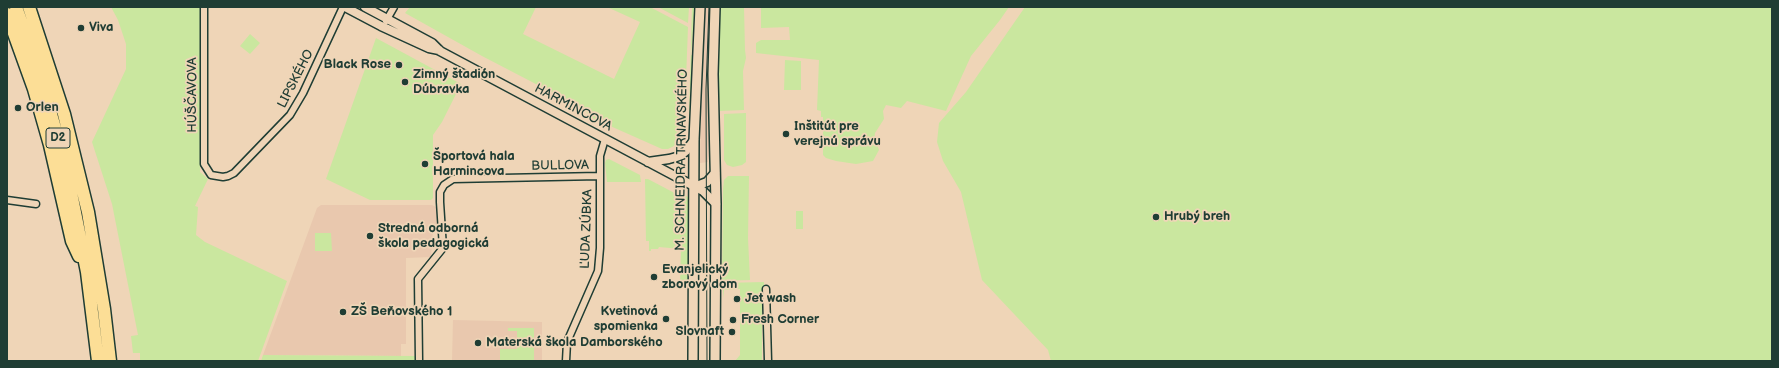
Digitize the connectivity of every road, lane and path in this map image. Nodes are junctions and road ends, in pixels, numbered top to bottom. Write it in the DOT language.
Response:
graph roads {
  1 [pos="16,7"];
  2 [pos="29,7"];
  3 [pos="204,7"];
  4 [pos="344,7"];
  5 [pos="365,7"];
  6 [pos="394,7"];
  7 [pos="700,7"];
  8 [pos="715,7"];
  9 [pos="7,14"];
  10 [pos="388,19"];
  11 [pos="381,26"];
  12 [pos="440,51"];
  13 [pos="604,139"];
  14 [pos="694,140"];
  15 [pos="648,162"];
  16 [pos="715,173"];
  17 [pos="599,176"];
  18 [pos="217,177"];
  19 [pos="694,187"];
  20 [pos="7,200"];
  21 [pos="36,204"];
  22 [pos="716,204"];
  23 [pos="87,272"];
  24 [pos="766,289"];
  25 [pos="98,361"];
  26 [pos="110,361"];
  27 [pos="419,361"];
  28 [pos="566,361"];
  29 [pos="692,361"];
  30 [pos="715,361"];
  31 [pos="768,361"];
  1 -- 23 [label="highway, D2"];
  2 -- 26 [label="highway, D2"];
  3 -- 18 [label="street, HÚŠČAVOVA"];
  4 -- 11 [label="street, HARMINCOVA"];
  4 -- 18 [label="street, LIPSKÉHO"];
  5 -- 10 [label="street, HARMINCOVA"];
  6 -- 10 [label="street"];
  7 -- 14 [label="main road, M. SCHNEIDRA TRNAVSKÉHO"];
  8 -- 16 [label="main road"];
  9 -- 23 [label="highway"];
  10 -- 11 [label="street"];
  10 -- 12 [label="street, HARMINCOVA"];
  11 -- 12 [label="street, HARMINCOVA"];
  12 -- 13 [label="street, HARMINCOVA"];
  13 -- 15 [label="street, HARMINCOVA"];
  13 -- 17 [label="street, ĽUDA ZÚBKA"];
  14 -- 15 [label="street"];
  14 -- 19 [label="main road, M. SCHNEIDRA TRNAVSKÉHO"];
  15 -- 19 [label="street, HARMINCOVA"];
  16 -- 19 [label="street"];
  16 -- 22 [label="main road"];
  17 -- 27 [label="street, BULLOVA"];
  17 -- 28 [label="street, ĽUDA ZÚBKA"];
  19 -- 22 [label="street, HARMINCOVA"];
  19 -- 29 [label="main road, M. SCHNEIDRA TRNAVSKÉHO"];
  20 -- 21 [label="street"];
  22 -- 30 [label="main road"];
  23 -- 25 [label="highway, D2"];
  24 -- 31 [label="street"];
}
